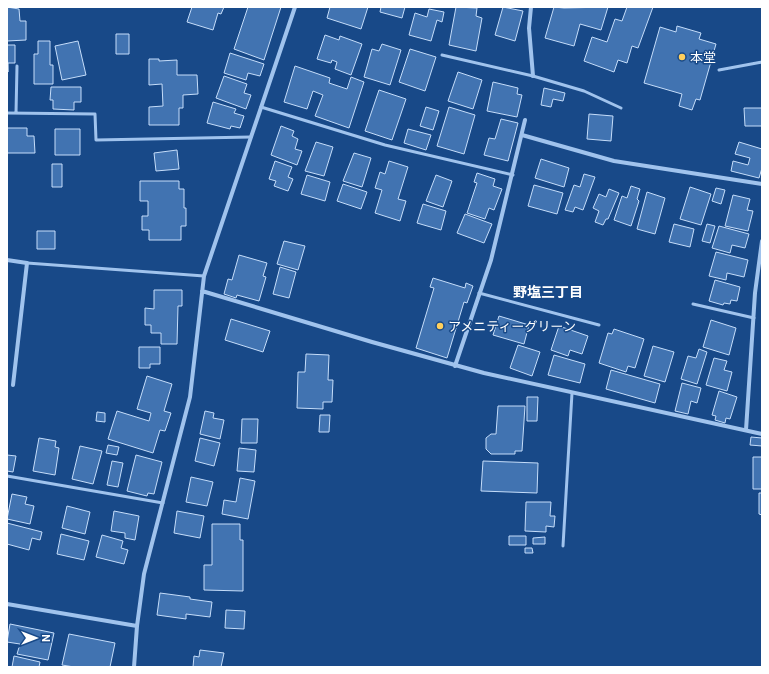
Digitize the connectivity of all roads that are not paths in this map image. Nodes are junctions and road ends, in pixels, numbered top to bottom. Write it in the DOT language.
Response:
graph roads {
  1 [pos="295,7"];
  2 [pos="531,7"];
  3 [pos="442,55"];
  4 [pos="762,62"];
  5 [pos="17,66"];
  6 [pos="719,70"];
  7 [pos="533,76"];
  8 [pos="261,107"];
  9 [pos="621,108"];
  10 [pos="7,113"];
  11 [pos="16,113"];
  12 [pos="525,120"];
  13 [pos="522,135"];
  14 [pos="251,137"];
  15 [pos="513,175"];
  16 [pos="762,184"];
  17 [pos="762,241"];
  18 [pos="7,260"];
  19 [pos="27,263"];
  20 [pos="204,276"];
  21 [pos="202,291"];
  22 [pos="479,293"];
  23 [pos="693,304"];
  24 [pos="754,318"];
  25 [pos="599,325"];
  26 [pos="455,366"];
  27 [pos="13,384"];
  28 [pos="572,393"];
  29 [pos="746,430"];
  30 [pos="762,434"];
  31 [pos="7,476"];
  32 [pos="163,503"];
  33 [pos="563,546"];
  34 [pos="7,604"];
  35 [pos="137,626"];
  36 [pos="134,667"];
  1 -- 8 [label="street"];
  2 -- 7 [label="street"];
  3 -- 7 [label="lane"];
  4 -- 6 [label="lane"];
  5 -- 11 [label="lane"];
  7 -- 9 [label="lane"];
  8 -- 14 [label="street"];
  8 -- 15 [label="lane"];
  10 -- 11 [label="lane"];
  11 -- 14 [label="lane"];
  12 -- 13 [label="street"];
  13 -- 15 [label="street"];
  13 -- 16 [label="street"];
  14 -- 20 [label="street"];
  15 -- 22 [label="street"];
  17 -- 24 [label="street"];
  18 -- 19 [label="street"];
  19 -- 20 [label="lane"];
  19 -- 27 [label="street"];
  20 -- 21 [label="street"];
  21 -- 26 [label="street"];
  21 -- 32 [label="street"];
  22 -- 25 [label="lane"];
  22 -- 26 [label="street"];
  23 -- 24 [label="lane"];
  24 -- 29 [label="street"];
  26 -- 28 [label="street"];
  28 -- 29 [label="street"];
  28 -- 33 [label="lane"];
  29 -- 30 [label="street"];
  31 -- 32 [label="lane"];
  32 -- 35 [label="street"];
  34 -- 35 [label="street"];
  35 -- 36 [label="street"];
}
